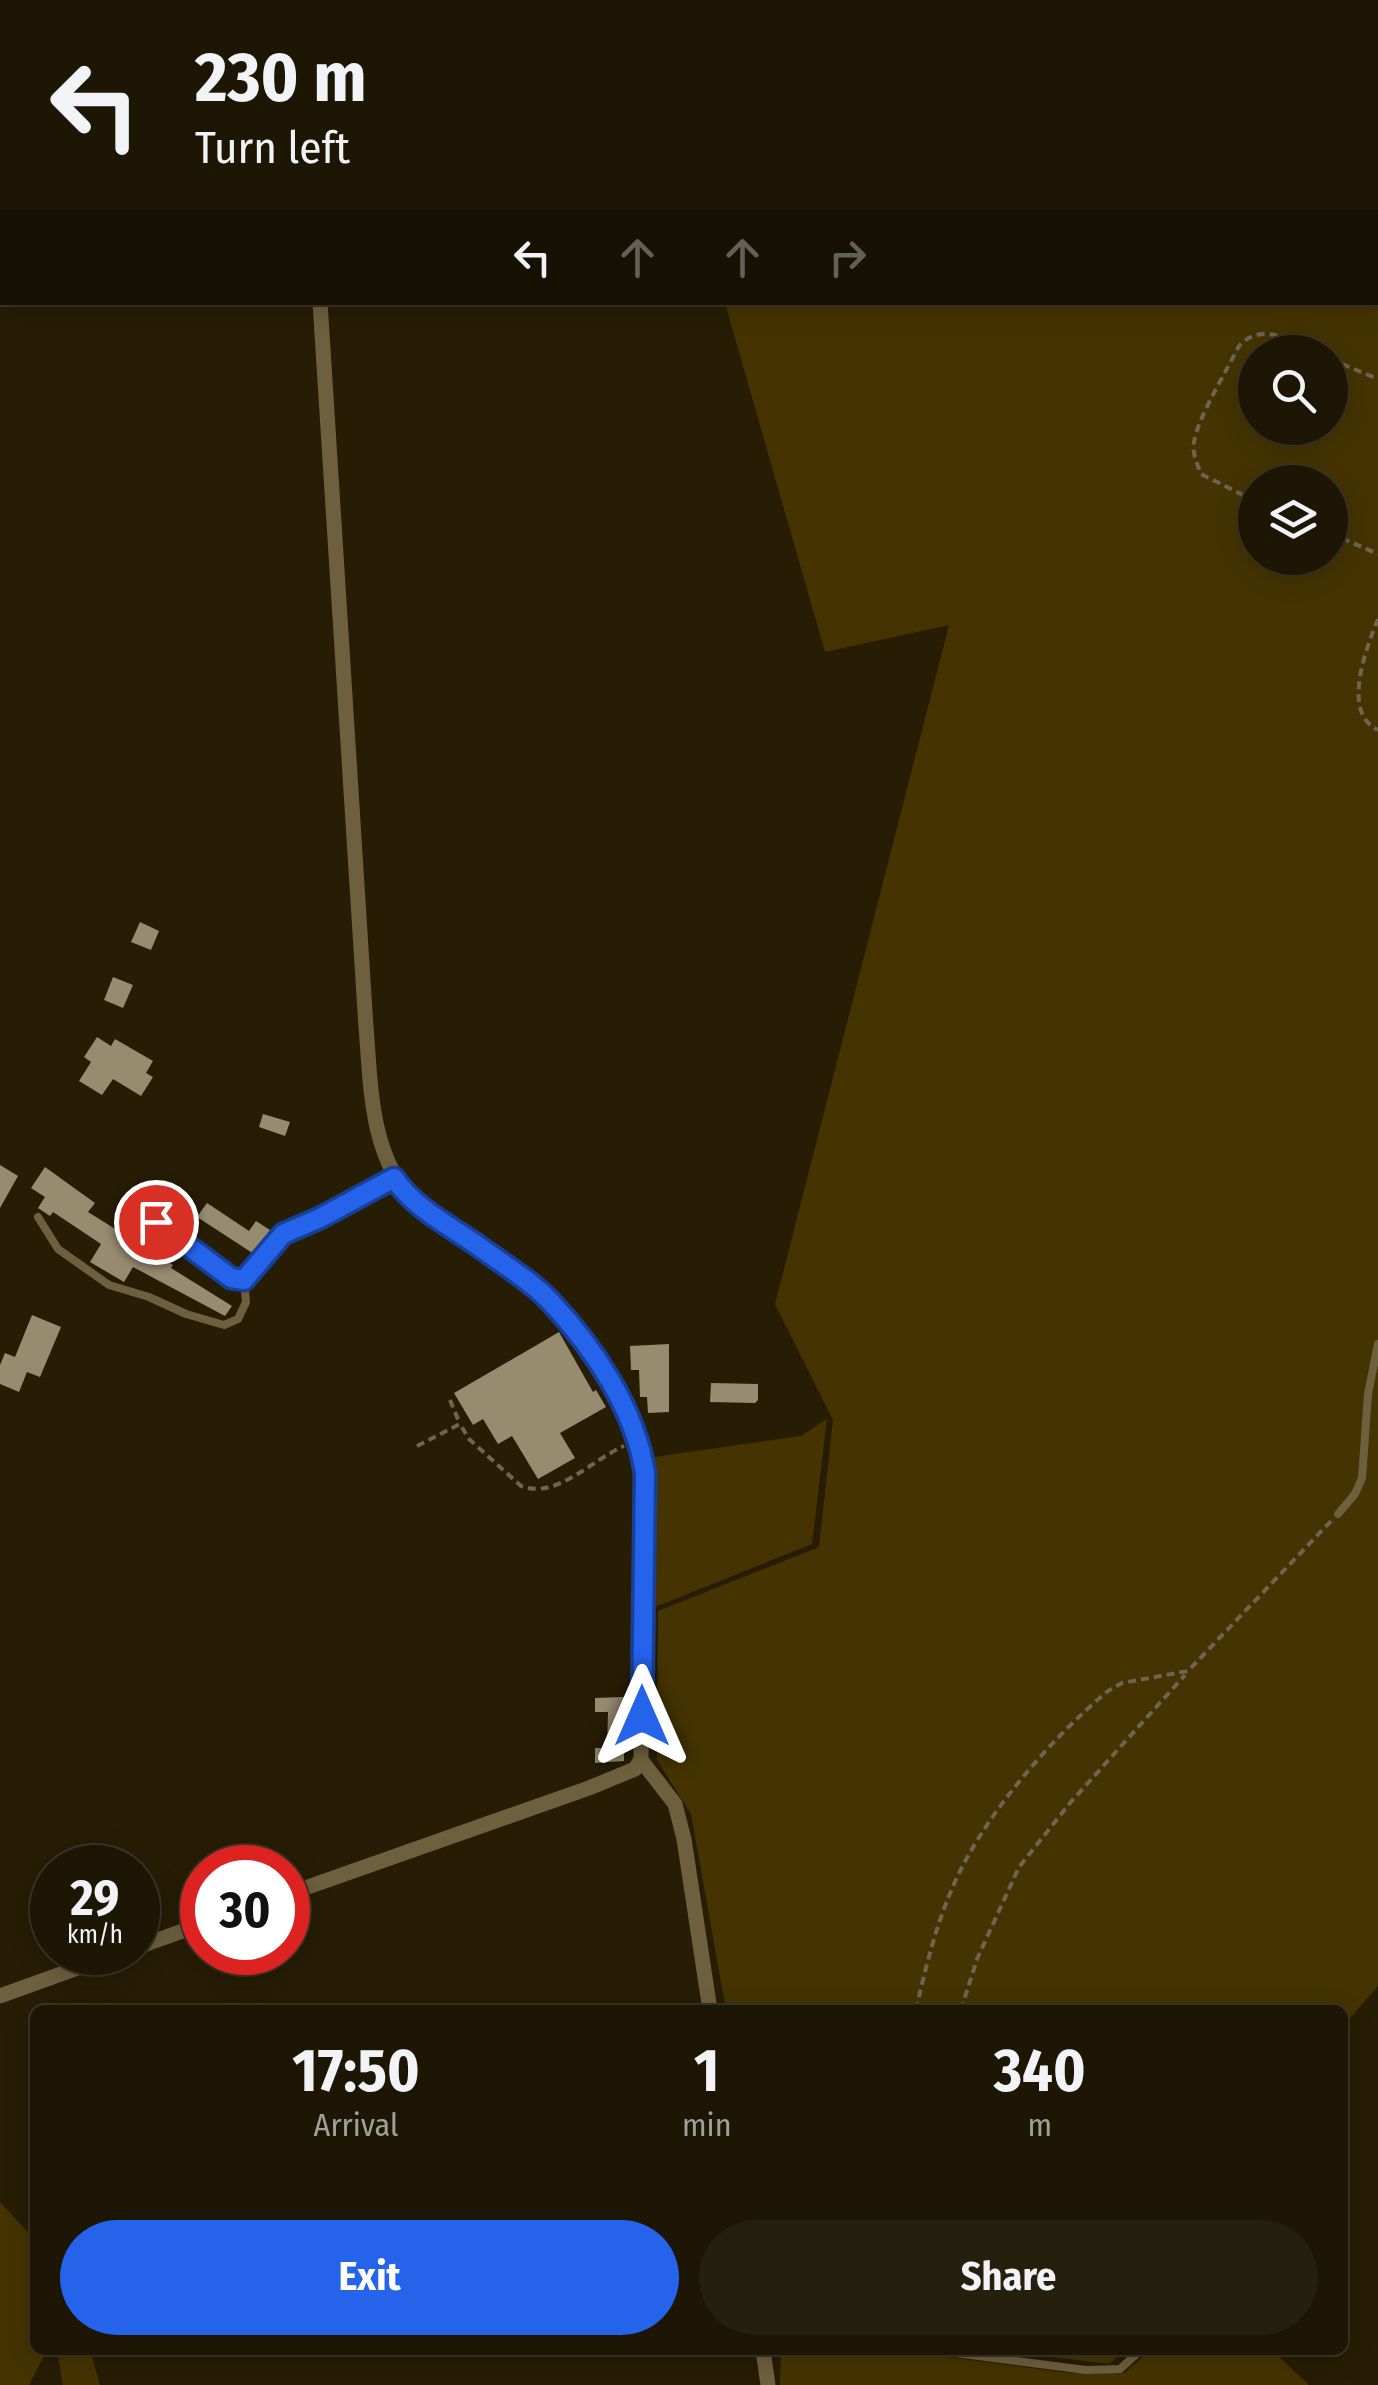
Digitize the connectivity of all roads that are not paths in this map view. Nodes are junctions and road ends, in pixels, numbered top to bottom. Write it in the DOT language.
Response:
graph roads {
  1 [pos="320,305"];
  2 [pos="394,1178"];
  3 [pos="38,1216"];
  4 [pos="156,1222"];
  5 [pos="244,1280"];
  6 [pos="1378,1344"];
  7 [pos="1338,1514"];
  8 [pos="641,1760"];
  9 [pos="310,1886"];
  10 [pos="58,1975"];
  11 [pos="0,1996"];
  12 [pos="709,2005"];
  13 [pos="764,2355"];
  14 [pos="970,2355"];
  15 [pos="1135,2355"];
  16 [pos="768,2385"];
  1 -- 2 [label="street"];
  2 -- 5 [label="lane"];
  2 -- 8 [label="street"];
  3 -- 5 [label="lane"];
  4 -- 5 [label="lane"];
  6 -- 7 [label="lane"];
  8 -- 9 [label="street"];
  8 -- 12 [label="street"];
  10 -- 11 [label="street"];
  13 -- 16 [label="street"];
  14 -- 15 [label="lane"];
}
